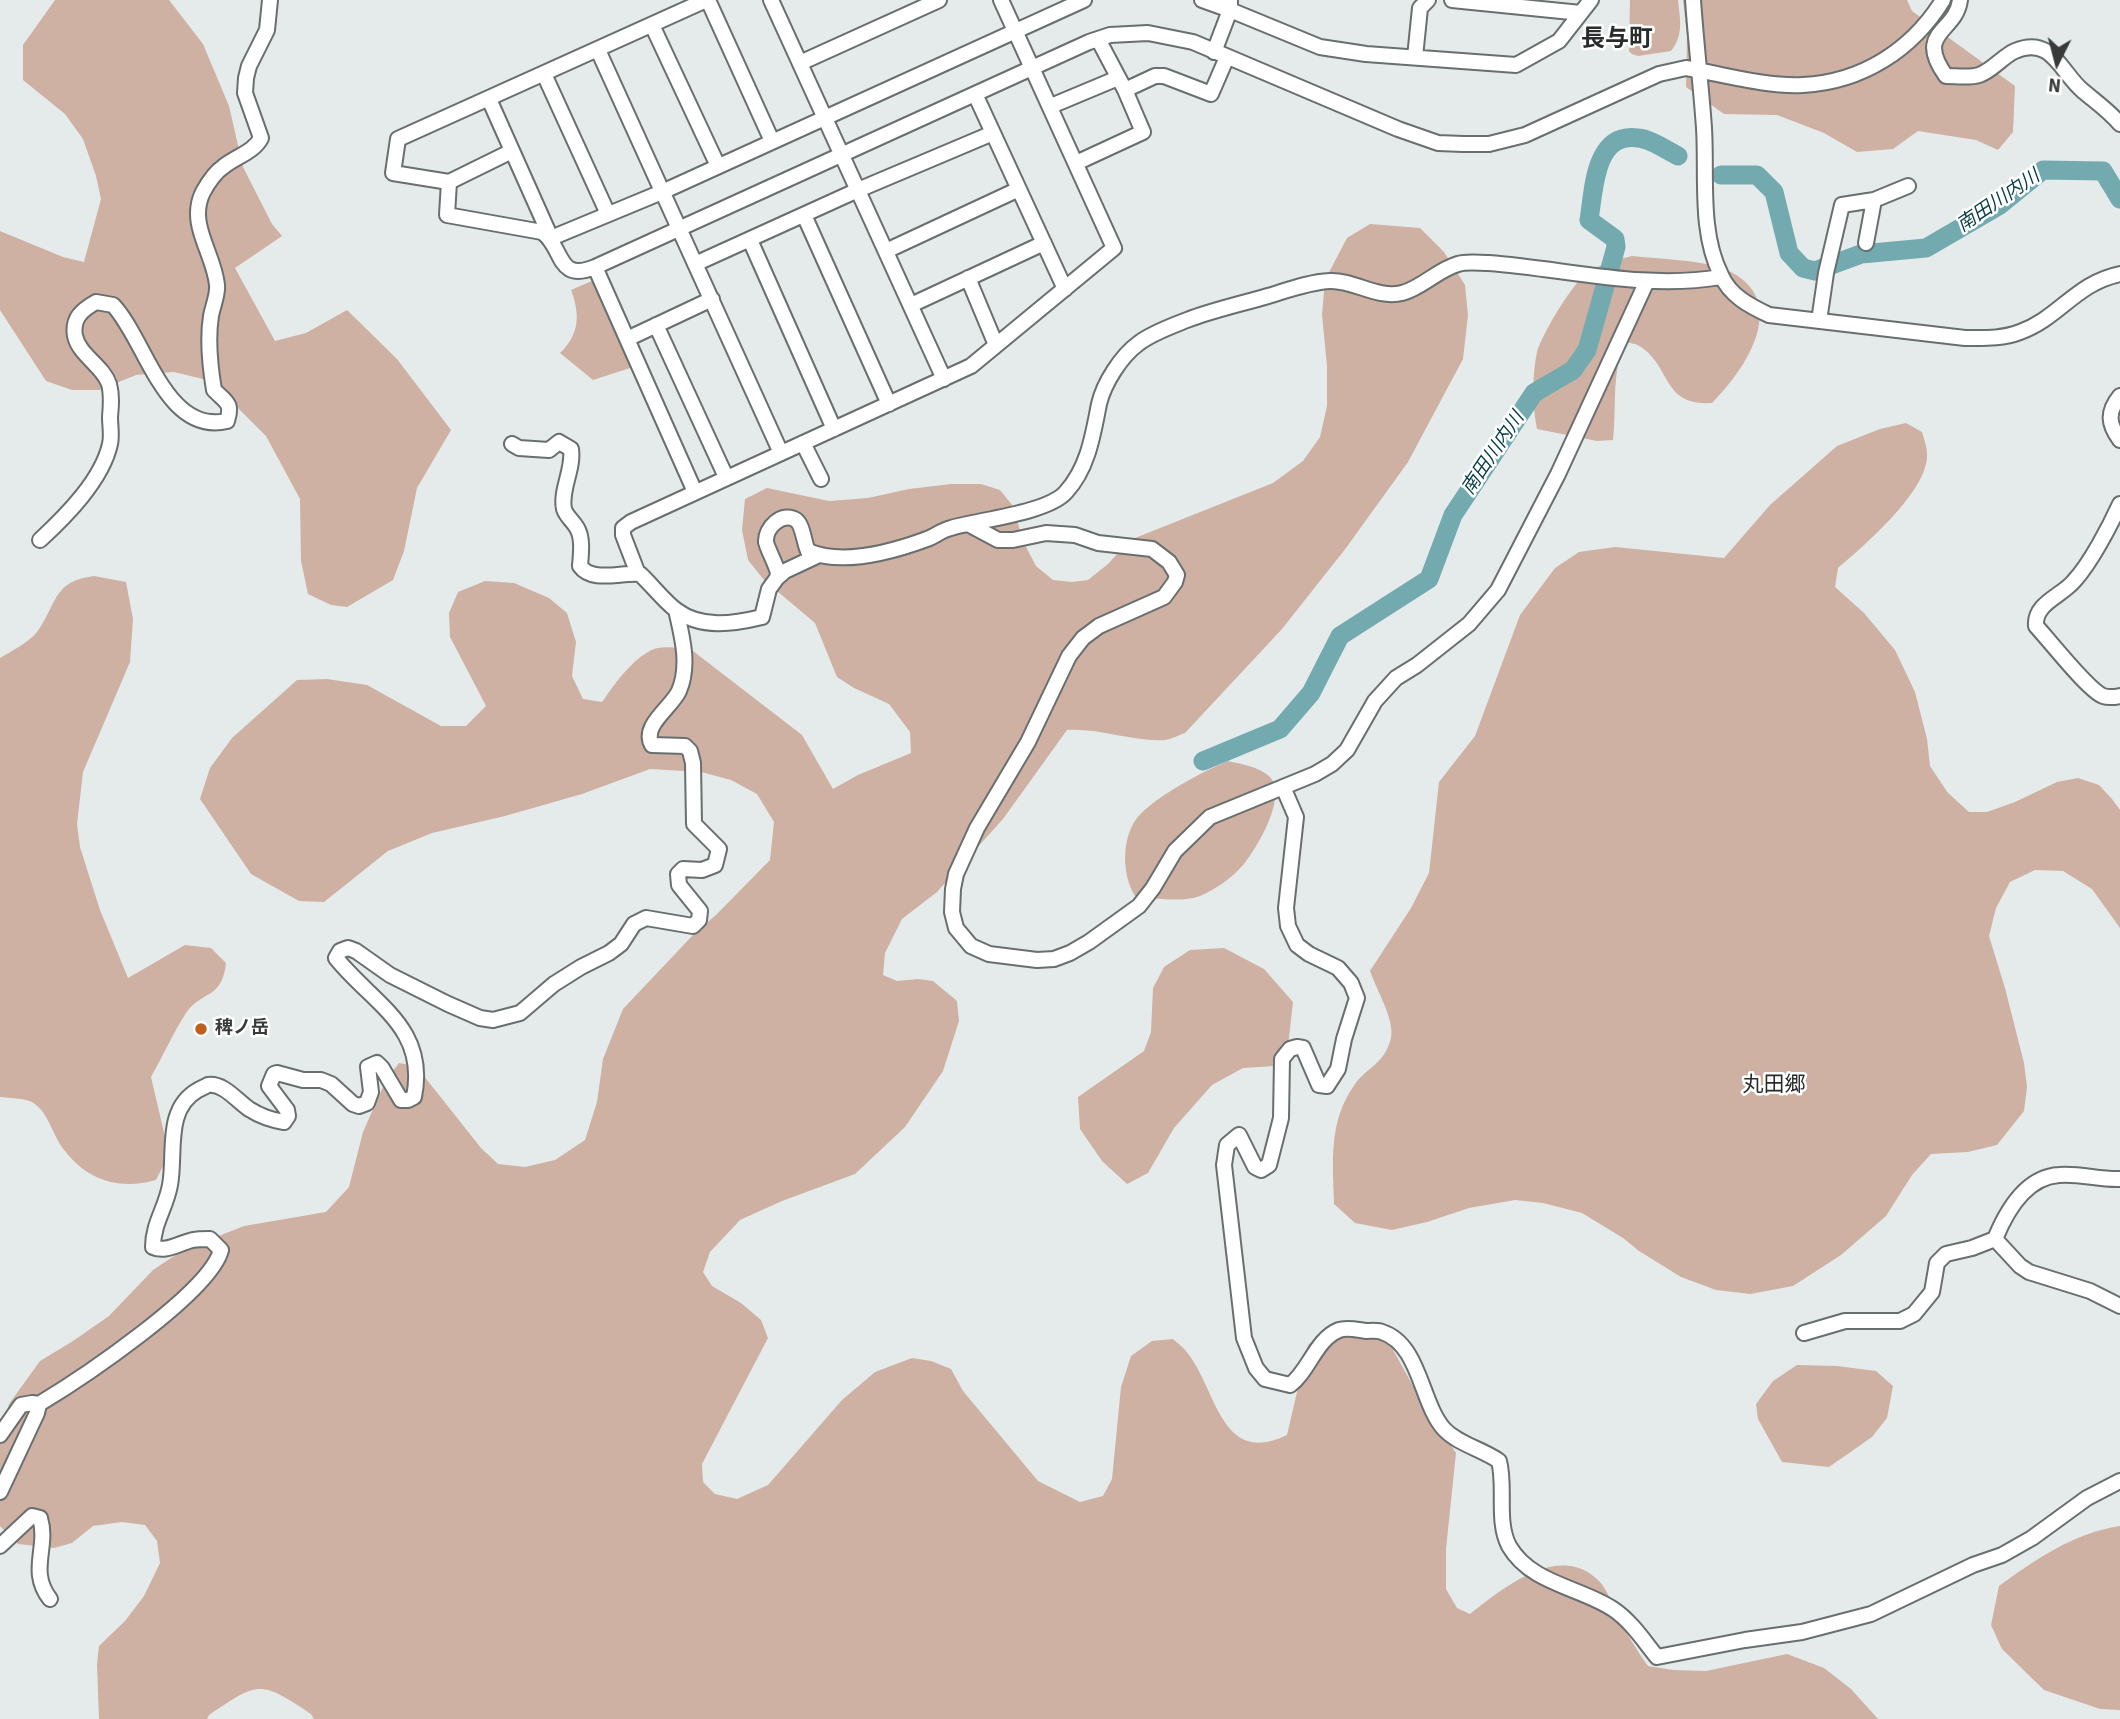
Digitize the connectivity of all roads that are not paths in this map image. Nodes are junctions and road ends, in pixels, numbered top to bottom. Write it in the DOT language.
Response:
graph roads {
  1 [pos="270,0"];
  2 [pos="707,0"];
  3 [pos="939,0"];
  4 [pos="1001,0"];
  5 [pos="1084,0"];
  6 [pos="1202,0"];
  7 [pos="1428,0"];
  8 [pos="1452,0"];
  9 [pos="1591,0"];
  10 [pos="1693,0"];
  11 [pos="1943,0"];
  12 [pos="1960,0"];
  13 [pos="777,2"];
  14 [pos="1230,5"];
  15 [pos="1581,13"];
  16 [pos="652,25"];
  17 [pos="1015,31"];
  18 [pos="1098,39"];
  19 [pos="598,50"];
  20 [pos="1221,54"];
  21 [pos="1415,57"];
  22 [pos="800,62"];
  23 [pos="1033,68"];
  24 [pos="1699,70"];
  25 [pos="544,74"];
  26 [pos="1121,84"];
  27 [pos="975,94"];
  28 [pos="489,99"];
  29 [pos="1051,106"];
  30 [pos="825,117"];
  31 [pos="2120,124"];
  32 [pos="993,133"];
  33 [pos="772,141"];
  34 [pos="512,151"];
  35 [pos="842,154"];
  36 [pos="1076,163"];
  37 [pos="718,166"];
  38 [pos="449,182"];
  39 [pos="1908,186"];
  40 [pos="1019,189"];
  41 [pos="858,190"];
  42 [pos="662,192"];
  43 [pos="1874,200"];
  44 [pos="608,214"];
  45 [pos="804,215"];
  46 [pos="679,228"];
  47 [pos="551,238"];
  48 [pos="750,240"];
  49 [pos="1044,243"];
  50 [pos="1866,243"];
  51 [pos="887,251"];
  52 [pos="695,264"];
  53 [pos="595,267"];
  54 [pos="2120,274"];
  55 [pos="1721,277"];
  56 [pos="968,278"];
  57 [pos="1647,281"];
  58 [pos="1065,289"];
  59 [pos="712,299"];
  60 [pos="911,305"];
  61 [pos="1819,321"];
  62 [pos="656,325"];
  63 [pos="627,339"];
  64 [pos="996,345"];
  65 [pos="944,379"];
  66 [pos="2120,396"];
  67 [pos="889,404"];
  68 [pos="834,429"];
  69 [pos="2120,440"];
  70 [pos="803,443"];
  71 [pos="512,444"];
  72 [pos="781,453"];
  73 [pos="726,477"];
  74 [pos="821,479"];
  75 [pos="695,492"];
  76 [pos="2120,504"];
  77 [pos="970,525"];
  78 [pos="40,540"];
  79 [pos="819,555"];
  80 [pos="638,574"];
  81 [pos="777,578"];
  82 [pos="676,610"];
  83 [pos="2120,696"];
  84 [pos="1283,787"];
  85 [pos="2120,1179"];
  86 [pos="1996,1239"];
  87 [pos="2120,1306"];
  88 [pos="1804,1333"];
  89 [pos="39,1404"];
  90 [pos="0,1435"];
  91 [pos="2120,1481"];
  92 [pos="0,1492"];
  93 [pos="0,1546"];
  94 [pos="50,1598"];
  1 -- 78 [label="street"];
  2 -- 16 [label="street"];
  2 -- 33 [label="street"];
  3 -- 22 [label="street"];
  4 -- 17 [label="street"];
  5 -- 17 [label="street"];
  6 -- 14 [label="street"];
  7 -- 21 [label="street"];
  8 -- 15 [label="street"];
  9 -- 15 [label="street"];
  10 -- 24 [label="street"];
  11 -- 24 [label="street"];
  12 -- 31 [label="street"];
  13 -- 22 [label="street"];
  14 -- 20 [label="street"];
  14 -- 21 [label="street"];
  15 -- 21 [label="street"];
  16 -- 19 [label="street"];
  16 -- 37 [label="street"];
  17 -- 23 [label="street"];
  17 -- 30 [label="street"];
  18 -- 20 [label="street"];
  18 -- 23 [label="street"];
  18 -- 26 [label="street"];
  19 -- 25 [label="street"];
  19 -- 42 [label="street"];
  20 -- 24 [label="street"];
  20 -- 26 [label="street"];
  22 -- 30 [label="street"];
  23 -- 27 [label="street"];
  23 -- 29 [label="street"];
  24 -- 55 [label="street"];
  25 -- 28 [label="street"];
  25 -- 44 [label="street"];
  26 -- 29 [label="street"];
  26 -- 36 [label="street"];
  27 -- 32 [label="street"];
  27 -- 35 [label="street"];
  28 -- 34 [label="street"];
  28 -- 38 [label="street"];
  29 -- 36 [label="street"];
  30 -- 33 [label="street"];
  30 -- 35 [label="street"];
  32 -- 40 [label="street"];
  32 -- 41 [label="street"];
  33 -- 37 [label="street"];
  34 -- 38 [label="street"];
  34 -- 47 [label="street"];
  35 -- 41 [label="street"];
  35 -- 46 [label="street"];
  36 -- 58 [label="street"];
  37 -- 42 [label="street"];
  38 -- 47 [label="street"];
  39 -- 43 [label="street"];
  40 -- 49 [label="street"];
  40 -- 51 [label="street"];
  41 -- 45 [label="street"];
  41 -- 51 [label="street"];
  42 -- 44 [label="street"];
  42 -- 46 [label="street"];
  43 -- 50 [label="street"];
  43 -- 61 [label="street"];
  44 -- 47 [label="street"];
  45 -- 48 [label="street"];
  45 -- 67 [label="street"];
  46 -- 52 [label="street"];
  46 -- 53 [label="street"];
  47 -- 53 [label="street"];
  48 -- 52 [label="street"];
  48 -- 68 [label="street"];
  49 -- 56 [label="street"];
  49 -- 58 [label="street"];
  51 -- 60 [label="street"];
  52 -- 59 [label="street"];
  53 -- 63 [label="street"];
  54 -- 61 [label="street"];
  55 -- 57 [label="street"];
  55 -- 61 [label="street"];
  56 -- 60 [label="street"];
  56 -- 64 [label="street"];
  57 -- 77 [label="street"];
  57 -- 84 [label="street"];
  58 -- 64 [label="street"];
  59 -- 62 [label="street"];
  59 -- 72 [label="street"];
  60 -- 65 [label="street"];
  62 -- 63 [label="street"];
  62 -- 73 [label="street"];
  63 -- 75 [label="street"];
  64 -- 65 [label="street"];
  65 -- 67 [label="street"];
  66 -- 69 [label="street"];
  67 -- 68 [label="street"];
  68 -- 70 [label="street"];
  70 -- 72 [label="street"];
  70 -- 74 [label="street"];
  71 -- 80 [label="street"];
  72 -- 73 [label="street"];
  73 -- 75 [label="street"];
  75 -- 80 [label="street"];
  76 -- 83 [label="street"];
  77 -- 79 [label="street"];
  77 -- 84 [label="street"];
  79 -- 81 [label="street"];
  79 -- 81 [label="street"];
  80 -- 82 [label="street"];
  81 -- 82 [label="street"];
  82 -- 89 [label="street"];
  84 -- 91 [label="street"];
  85 -- 86 [label="street"];
  86 -- 87 [label="street"];
  86 -- 88 [label="street"];
  89 -- 90 [label="street"];
  89 -- 92 [label="street"];
  93 -- 94 [label="street"];
}
